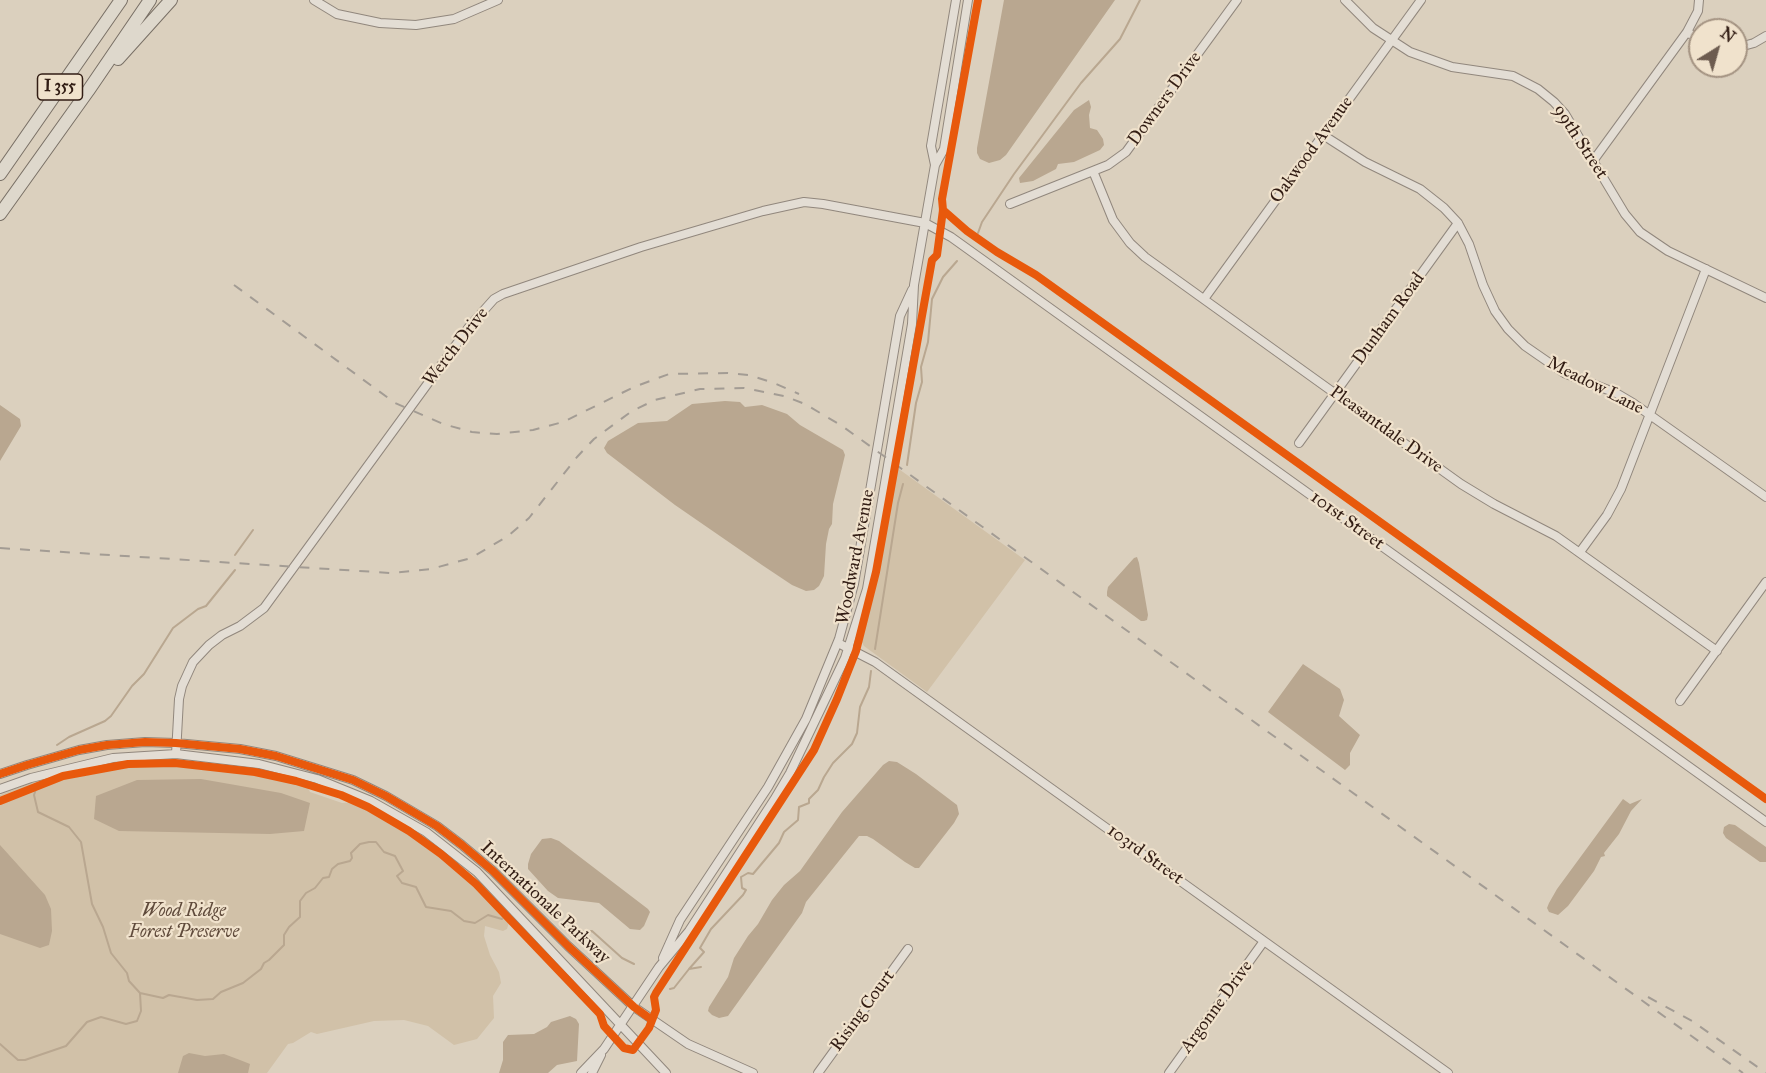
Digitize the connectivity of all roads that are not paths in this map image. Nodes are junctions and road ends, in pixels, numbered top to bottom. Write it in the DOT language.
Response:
graph roads {
  1 [pos="121,0"];
  2 [pos="150,0"];
  3 [pos="171,0"];
  4 [pos="314,0"];
  5 [pos="498,0"];
  6 [pos="956,0"];
  7 [pos="968,0"];
  8 [pos="1237,0"];
  9 [pos="1345,0"];
  10 [pos="1421,0"];
  11 [pos="1699,0"];
  12 [pos="1687,32"];
  13 [pos="1766,36"];
  14 [pos="1391,41"];
  15 [pos="1748,45"];
  16 [pos="88,91"];
  17 [pos="1323,135"];
  18 [pos="1593,161"];
  19 [pos="935,165"];
  20 [pos="1093,171"];
  21 [pos="0,174"];
  22 [pos="1010,204"];
  23 [pos="0,214"];
  24 [pos="925,223"];
  25 [pos="1458,223"];
  26 [pos="1706,269"];
  27 [pos="914,285"];
  28 [pos="1766,298"];
  29 [pos="1204,299"];
  30 [pos="1335,393"];
  31 [pos="1650,414"];
  32 [pos="1299,443"];
  33 [pos="1766,498"];
  34 [pos="1580,552"];
  35 [pos="1766,582"];
  36 [pos="838,643"];
  37 [pos="849,648"];
  38 [pos="1717,651"];
  39 [pos="1680,701"];
  40 [pos="176,743"];
  41 [pos="176,754"];
  42 [pos="37,762"];
  43 [pos="0,774"];
  44 [pos="38,776"];
  45 [pos="0,789"];
  46 [pos="1766,822"];
  47 [pos="1264,941"];
  48 [pos="908,949"];
  49 [pos="659,967"];
  50 [pos="634,1007"];
  51 [pos="622,1024"];
  52 [pos="604,1049"];
  53 [pos="581,1073"];
  54 [pos="592,1073"];
  55 [pos="666,1073"];
  56 [pos="753,1073"];
  57 [pos="818,1073"];
  58 [pos="1169,1073"];
  59 [pos="1448,1073"];
  1 -- 21 [label="highway, I 355"];
  2 -- 16 [label="highway, I 355"];
  3 -- 16 [label="highway"];
  4 -- 5 [label="street"];
  6 -- 19 [label="street, Woodward Avenue"];
  7 -- 19 [label="street, Woodward Avenue"];
  8 -- 20 [label="street, Downers Drive"];
  9 -- 14 [label="street, 99th Street"];
  10 -- 14 [label="street, Oakwood Avenue"];
  11 -- 12 [label="street"];
  12 -- 18 [label="street"];
  13 -- 15 [label="street"];
  14 -- 17 [label="street, Oakwood Avenue"];
  14 -- 18 [label="street, 99th Street"];
  16 -- 23 [label="highway, I 355"];
  17 -- 25 [label="street, Meadow Lane"];
  17 -- 29 [label="street, Oakwood Avenue"];
  18 -- 26 [label="street, 99th Street"];
  19 -- 24 [label="street, Woodward Avenue"];
  20 -- 22 [label="street, Downers Drive"];
  20 -- 29 [label="street, Pleasantdale Drive"];
  24 -- 27 [label="street, Woodward Avenue"];
  24 -- 40 [label="street, Werch Drive"];
  24 -- 46 [label="street, 101st Street"];
  25 -- 30 [label="street, Dunham Road"];
  25 -- 31 [label="street, Meadow Lane"];
  26 -- 28 [label="street, 99th Street"];
  26 -- 31 [label="street"];
  27 -- 36 [label="street, Woodward Avenue"];
  27 -- 37 [label="street, Woodward Avenue"];
  29 -- 30 [label="street, Pleasantdale Drive"];
  30 -- 32 [label="street, Dunham Road"];
  30 -- 34 [label="street, Pleasantdale Drive"];
  31 -- 33 [label="street, Meadow Lane"];
  31 -- 34 [label="street"];
  34 -- 38 [label="street, Pleasantdale Drive"];
  35 -- 38 [label="street"];
  36 -- 37 [label="street, 103rd Street"];
  36 -- 49 [label="street, Woodward Avenue"];
  37 -- 47 [label="street, 103rd Street"];
  37 -- 49 [label="street, Woodward Avenue"];
  38 -- 39 [label="street"];
  40 -- 41 [label="street, Werch Drive"];
  40 -- 42 [label="street, Internationale Parkway"];
  40 -- 50 [label="street, Internationale Parkway"];
  41 -- 44 [label="street, Internationale Parkway"];
  41 -- 51 [label="street, Internationale Parkway"];
  42 -- 43 [label="street, Internationale Parkway"];
  42 -- 44 [label="street"];
  44 -- 45 [label="street, Internationale Parkway"];
  47 -- 58 [label="street, Argonne Drive"];
  47 -- 59 [label="street, 103rd Street"];
  48 -- 57 [label="street, Rising Court"];
  49 -- 50 [label="street, Woodward Avenue"];
  50 -- 51 [label="street, Woodward Avenue"];
  50 -- 56 [label="street, Internationale Parkway"];
  51 -- 52 [label="street, Woodward Avenue"];
  51 -- 55 [label="street, Internationale Parkway"];
  52 -- 53 [label="street"];
  52 -- 54 [label="street"];
}
